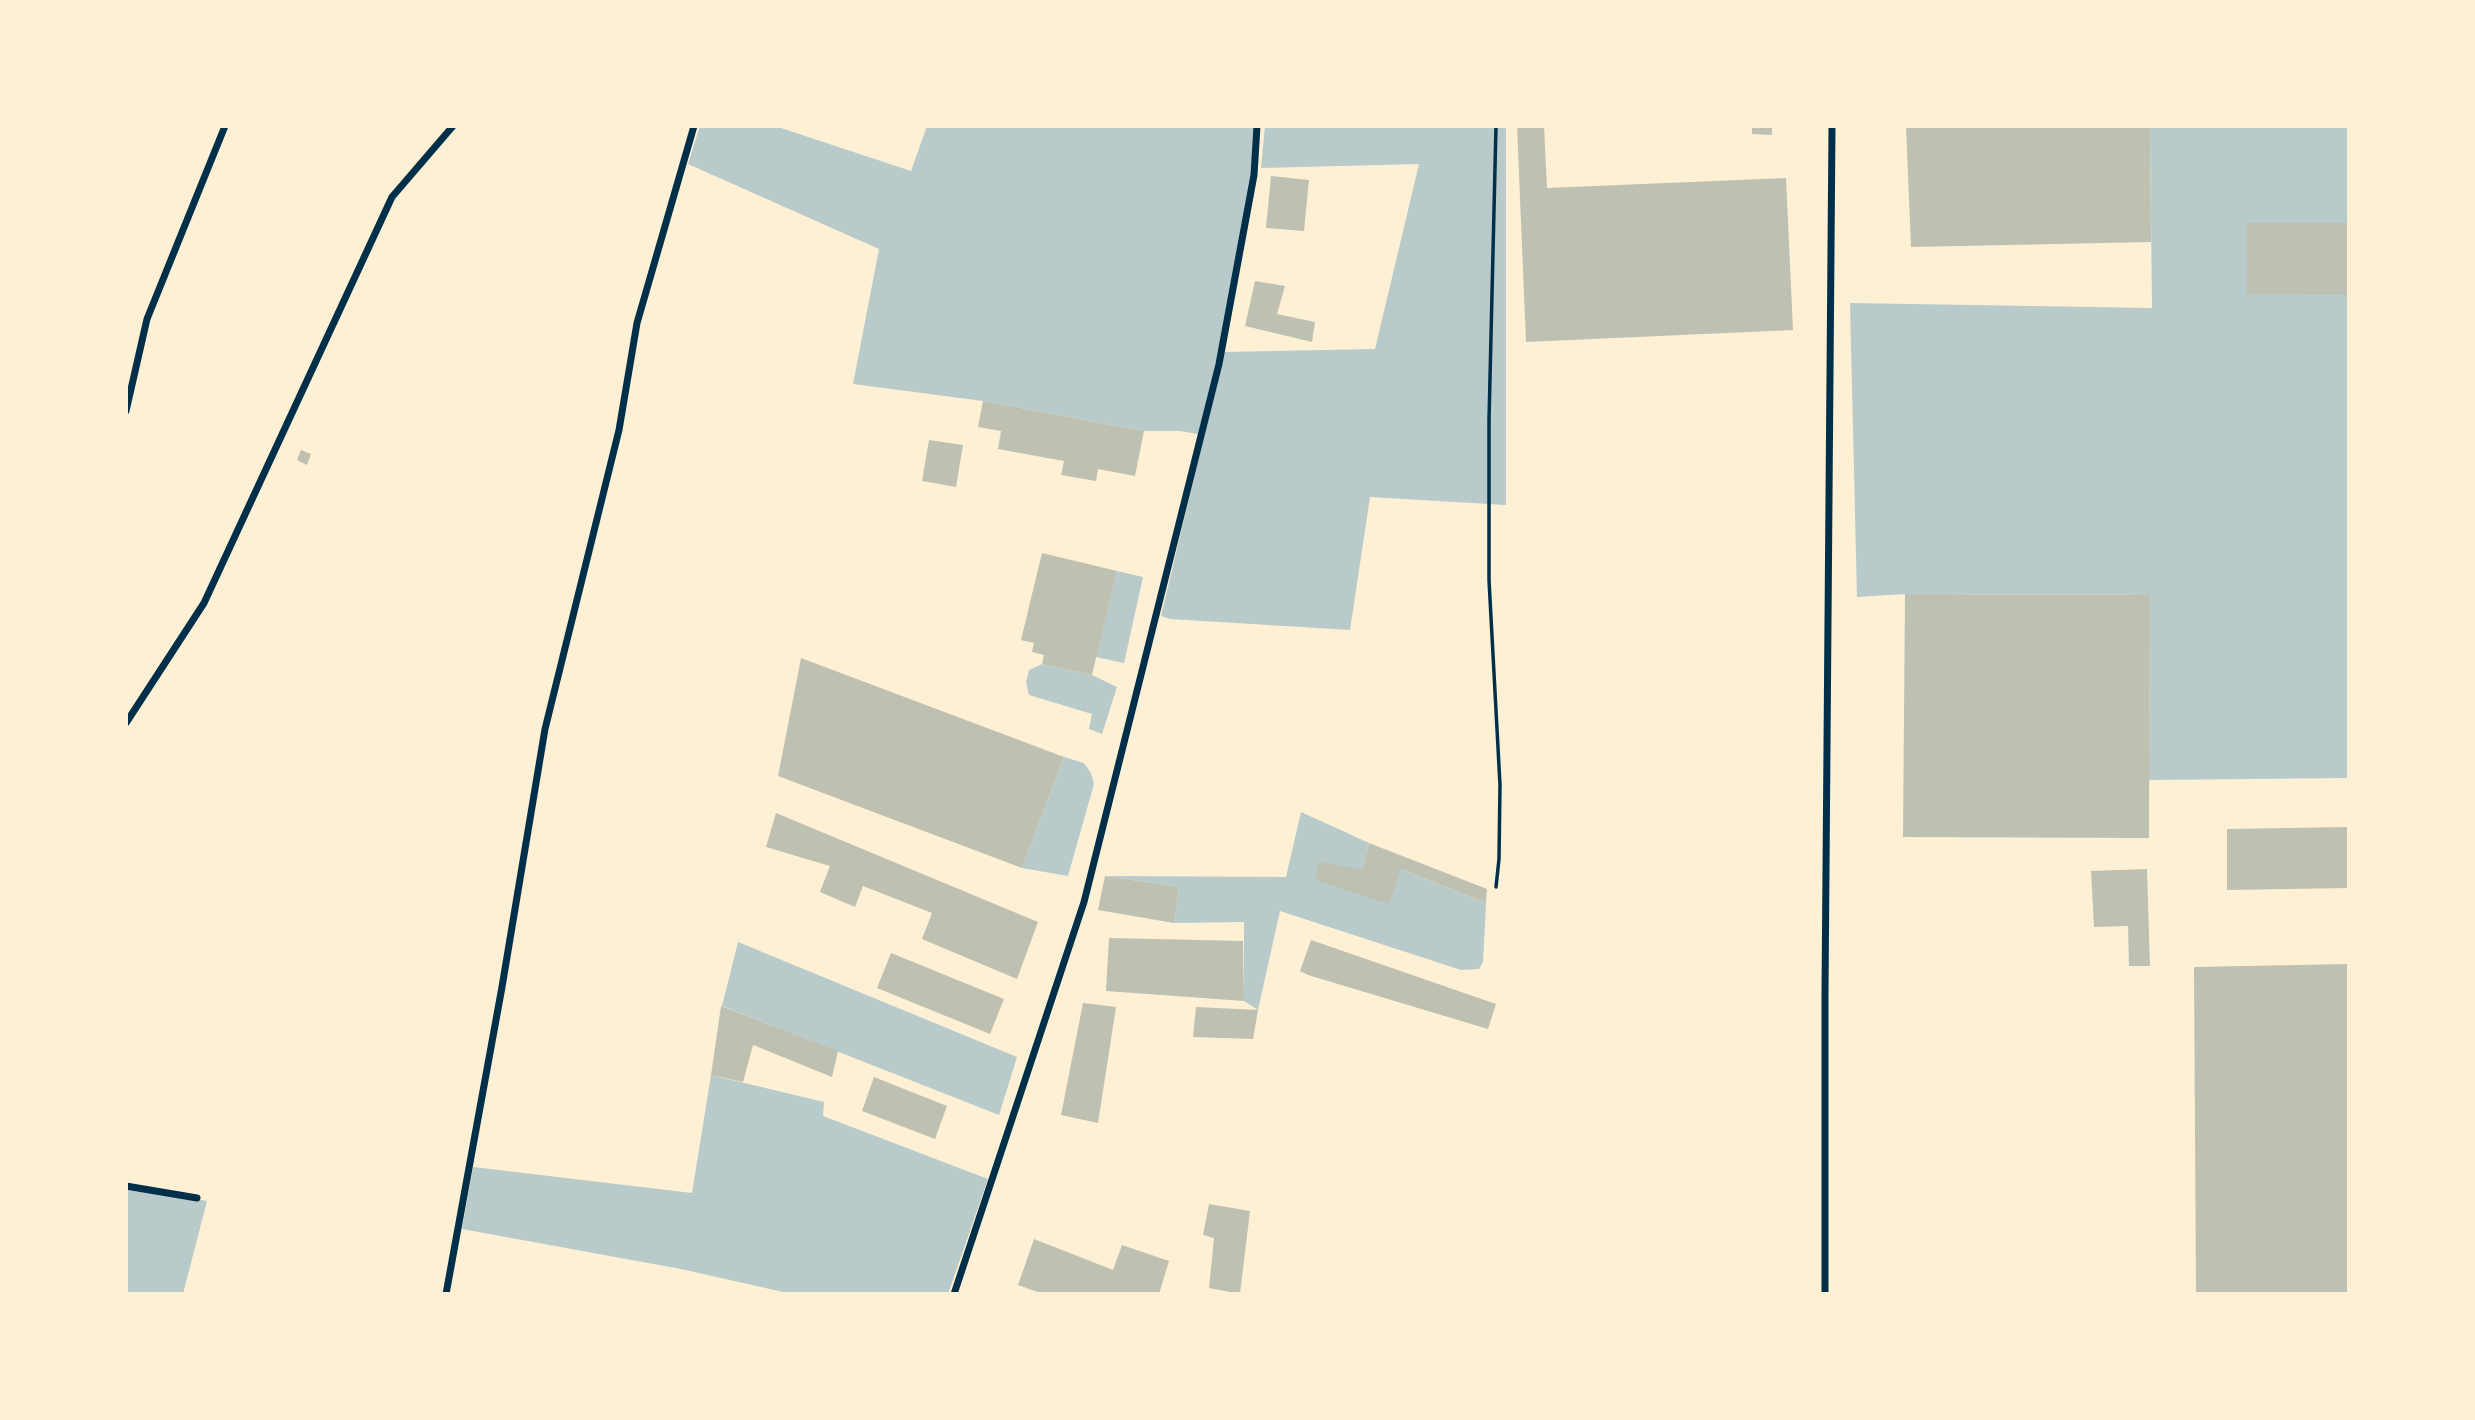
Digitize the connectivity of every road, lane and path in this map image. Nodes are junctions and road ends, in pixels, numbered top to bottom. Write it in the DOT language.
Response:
graph roads {
  1 [pos="225,126"];
  2 [pos="453,126"];
  3 [pos="694,126"];
  4 [pos="1257,126"];
  5 [pos="1496,126"];
  6 [pos="1832,126"];
  7 [pos="126,411"];
  8 [pos="126,723"];
  9 [pos="1496,887"];
  10 [pos="126,1186"];
  11 [pos="197,1198"];
  12 [pos="446,1294"];
  13 [pos="954,1294"];
  14 [pos="1825,1294"];
  1 -- 7 [label="street"];
  2 -- 8 [label="street"];
  3 -- 12 [label="street"];
  4 -- 13 [label="street"];
  5 -- 9 [label="path"];
  6 -- 14 [label="street"];
  10 -- 11 [label="street"];
}
